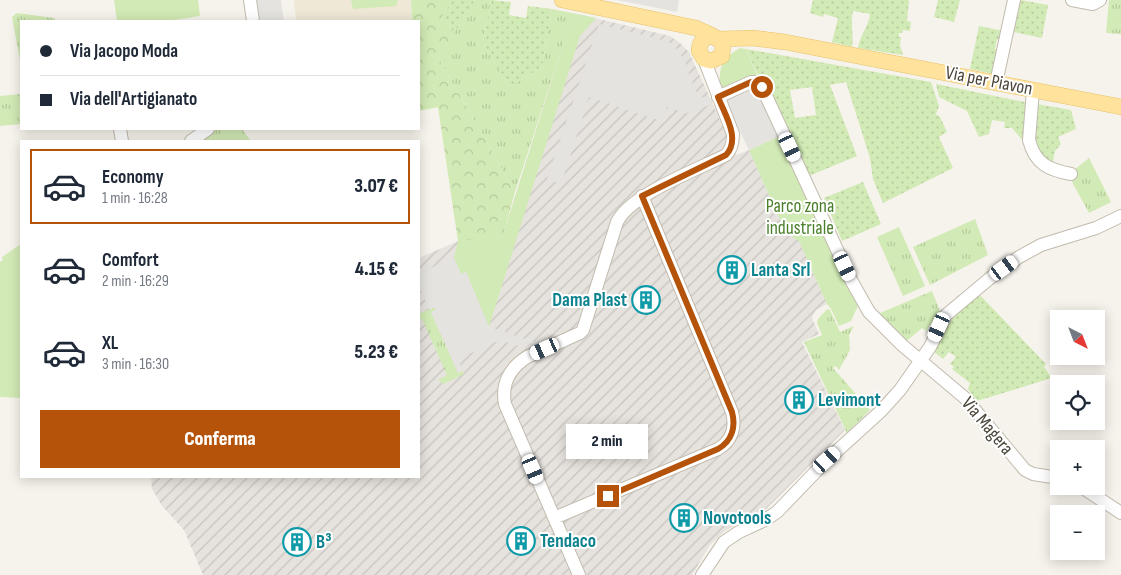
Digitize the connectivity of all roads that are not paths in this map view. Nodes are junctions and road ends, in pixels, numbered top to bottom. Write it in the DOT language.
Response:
graph roads {
  1 [pos="250,0"];
  2 [pos="562,0"];
  3 [pos="1014,0"];
  4 [pos="1072,0"];
  5 [pos="1100,0"];
  6 [pos="253,20"];
  7 [pos="712,48"];
  8 [pos="996,83"];
  9 [pos="1033,90"];
  10 [pos="716,91"];
  11 [pos="1121,107"];
  12 [pos="207,130"];
  13 [pos="192,140"];
  14 [pos="1071,174"];
  15 [pos="642,196"];
  16 [pos="1121,216"];
  17 [pos="921,361"];
  18 [pos="1050,477"];
  19 [pos="1094,495"];
  20 [pos="1121,513"];
  21 [pos="554,518"];
  22 [pos="579,575"];
  23 [pos="702,575"];
  1 -- 6 [label="street"];
  2 -- 7 [label="main road"];
  3 -- 8 [label="street"];
  4 -- 5 [label="street"];
  7 -- 8 [label="main road, Via per Piavon"];
  7 -- 10 [label="street"];
  8 -- 9 [label="main road, Via per Piavon"];
  9 -- 11 [label="main road, Via per Piavon"];
  9 -- 14 [label="street"];
  10 -- 15 [label="street"];
  10 -- 17 [label="street, Via Magera"];
  12 -- 13 [label="street"];
  15 -- 21 [label="street"];
  15 -- 21 [label="street"];
  16 -- 17 [label="street"];
  17 -- 18 [label="street, Via Magera"];
  17 -- 23 [label="street"];
  19 -- 20 [label="street"];
  21 -- 22 [label="street"];
}
